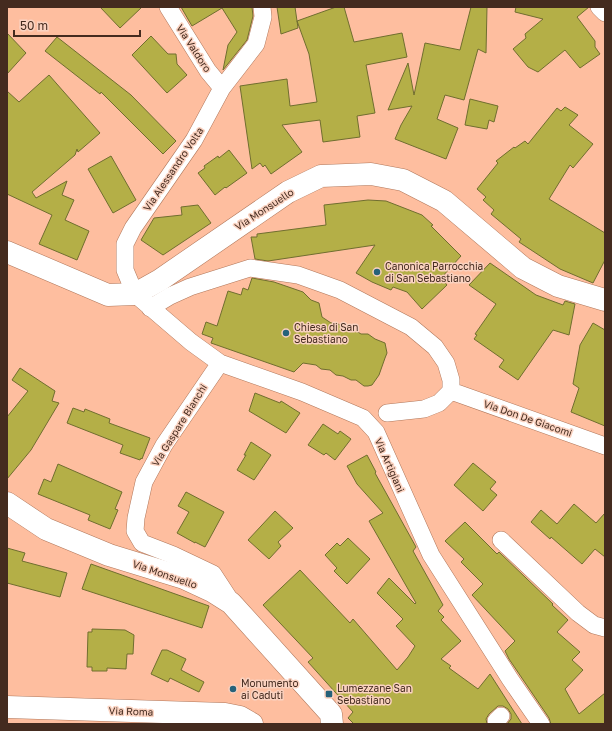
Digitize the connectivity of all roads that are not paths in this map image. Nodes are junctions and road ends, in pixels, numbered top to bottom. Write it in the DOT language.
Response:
graph roads {
  1 [pos="168,7"];
  2 [pos="262,7"];
  3 [pos="599,7"];
  4 [pos="605,13"];
  5 [pos="222,88"];
  6 [pos="7,252"];
  7 [pos="605,300"];
  8 [pos="142,301"];
  9 [pos="227,365"];
  10 [pos="451,391"];
  11 [pos="387,414"];
  12 [pos="605,446"];
  13 [pos="7,503"];
  14 [pos="501,540"];
  15 [pos="231,602"];
  16 [pos="605,628"];
  17 [pos="7,707"];
  18 [pos="335,721"];
  19 [pos="252,724"];
  20 [pos="541,724"];
  1 -- 5 [label="street, Via Valdoro"];
  2 -- 5 [label="street, Via Alessandro Volta"];
  3 -- 4 [label="street"];
  5 -- 8 [label="street, Via Alessandro Volta"];
  6 -- 8 [label="main road, Via Monsuello"];
  7 -- 8 [label="main road, Via Monsuello"];
  8 -- 9 [label="street, Via Artigiani"];
  8 -- 10 [label="street"];
  9 -- 15 [label="street, Via Gaspare Bianchi"];
  9 -- 20 [label="street, Via Artigiani"];
  10 -- 11 [label="street"];
  10 -- 12 [label="street, Via Don De Giacomi"];
  13 -- 15 [label="main road, Via Monsuello"];
  14 -- 16 [label="street"];
  15 -- 18 [label="main road, Via Monsuello"];
  17 -- 19 [label="main road, Via Roma"];
}
